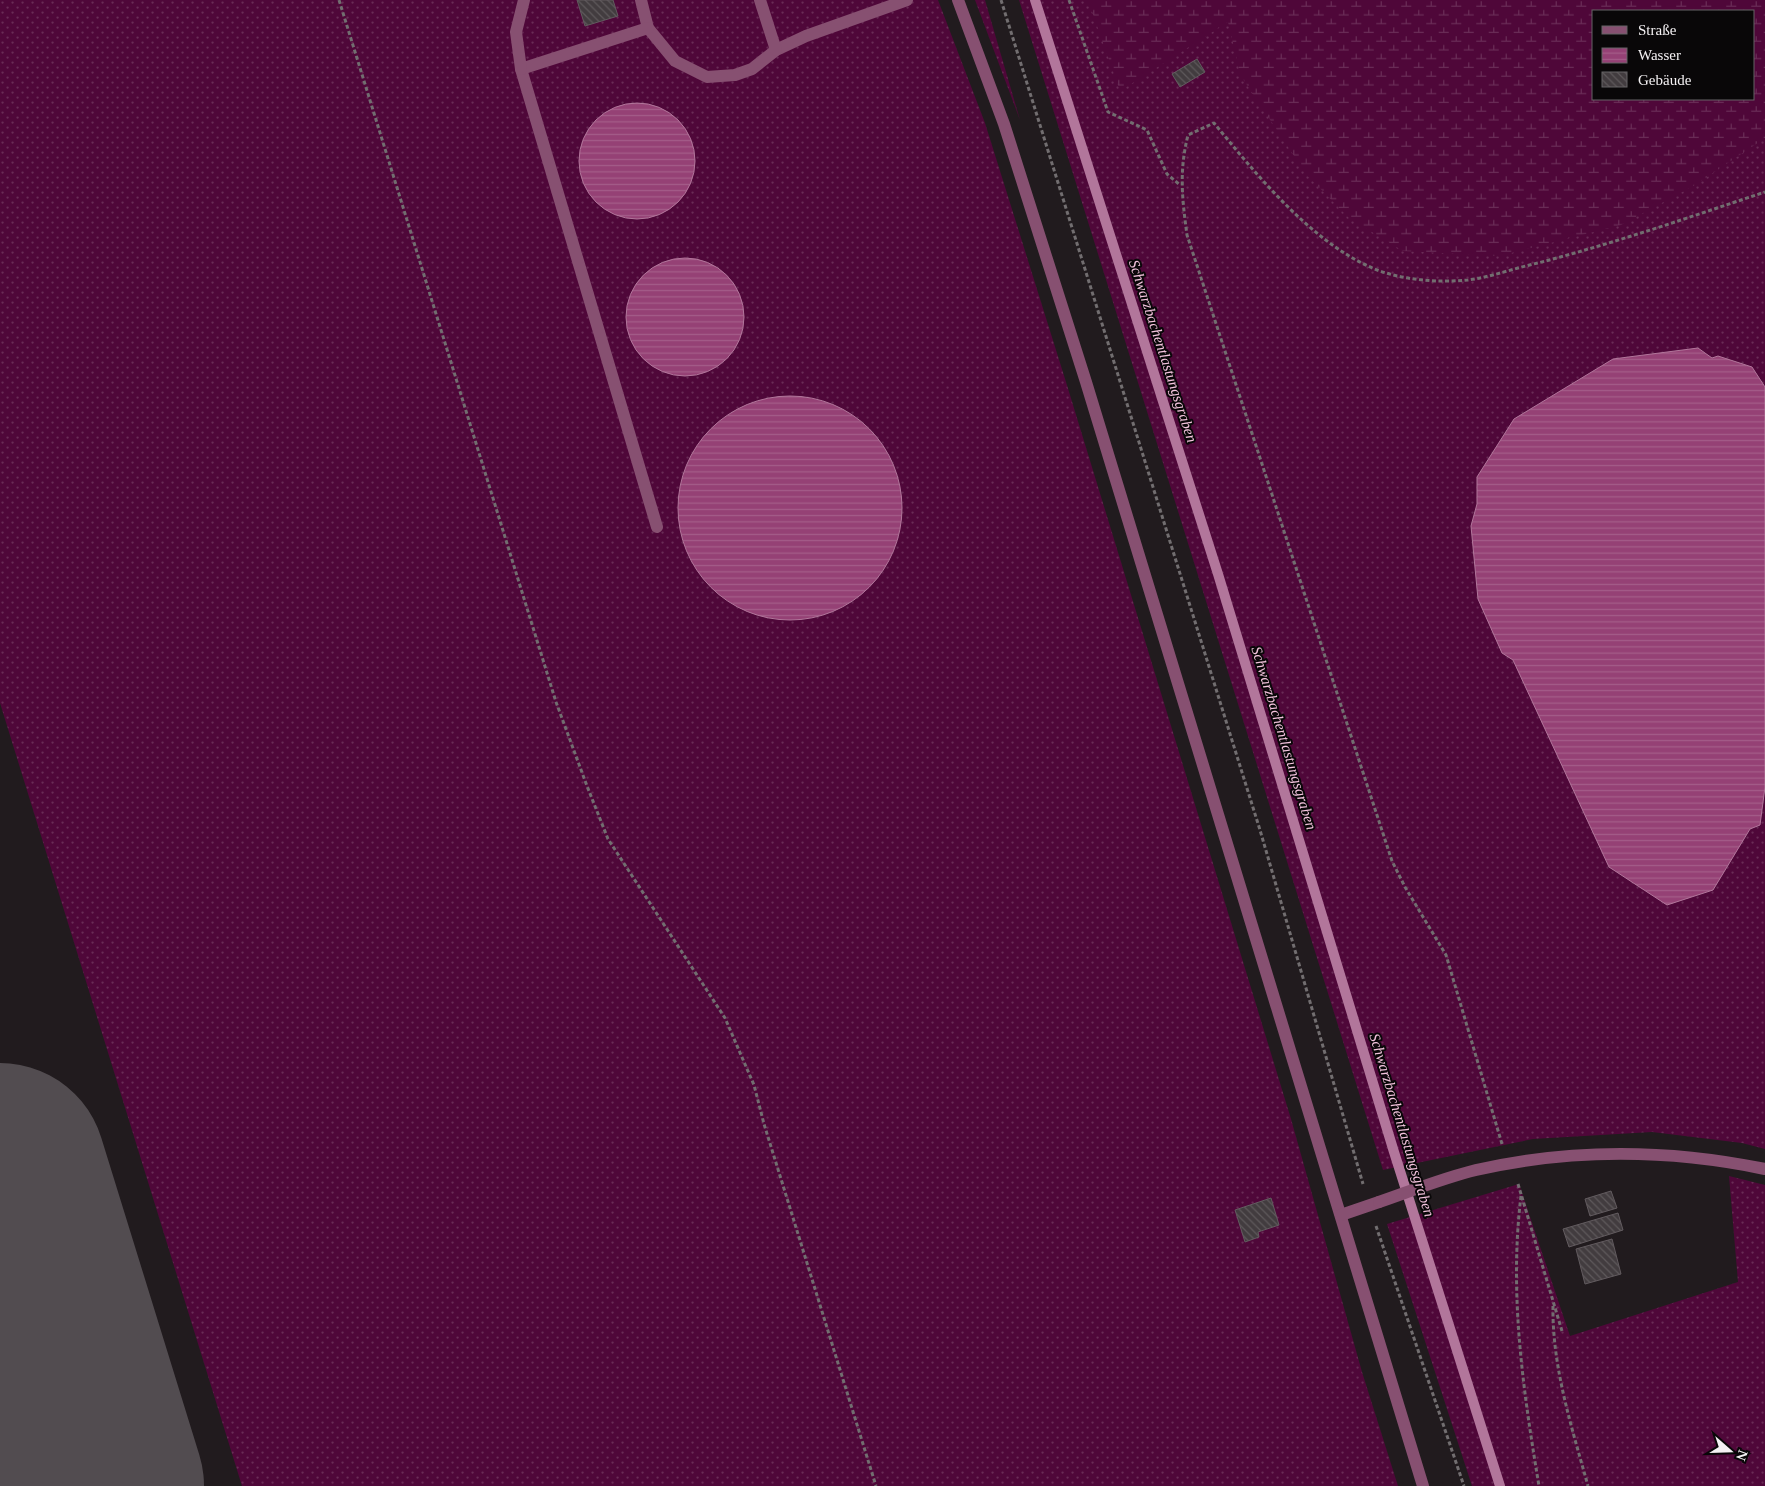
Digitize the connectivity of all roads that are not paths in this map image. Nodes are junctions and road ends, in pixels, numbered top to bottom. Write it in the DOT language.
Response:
graph roads {
  1 [pos="524,0"];
  2 [pos="641,0"];
  3 [pos="760,0"];
  4 [pos="907,0"];
  5 [pos="958,0"];
  6 [pos="648,28"];
  7 [pos="776,50"];
  8 [pos="521,68"];
  9 [pos="656,527"];
  10 [pos="1765,1169"];
  11 [pos="1341,1215"];
  12 [pos="1423,1486"];
  1 -- 8 [label="street"];
  2 -- 6 [label="street"];
  3 -- 7 [label="street"];
  4 -- 7 [label="street"];
  5 -- 11 [label="street"];
  6 -- 7 [label="street"];
  6 -- 8 [label="street"];
  8 -- 9 [label="street"];
  10 -- 11 [label="street"];
  11 -- 12 [label="street"];
}
